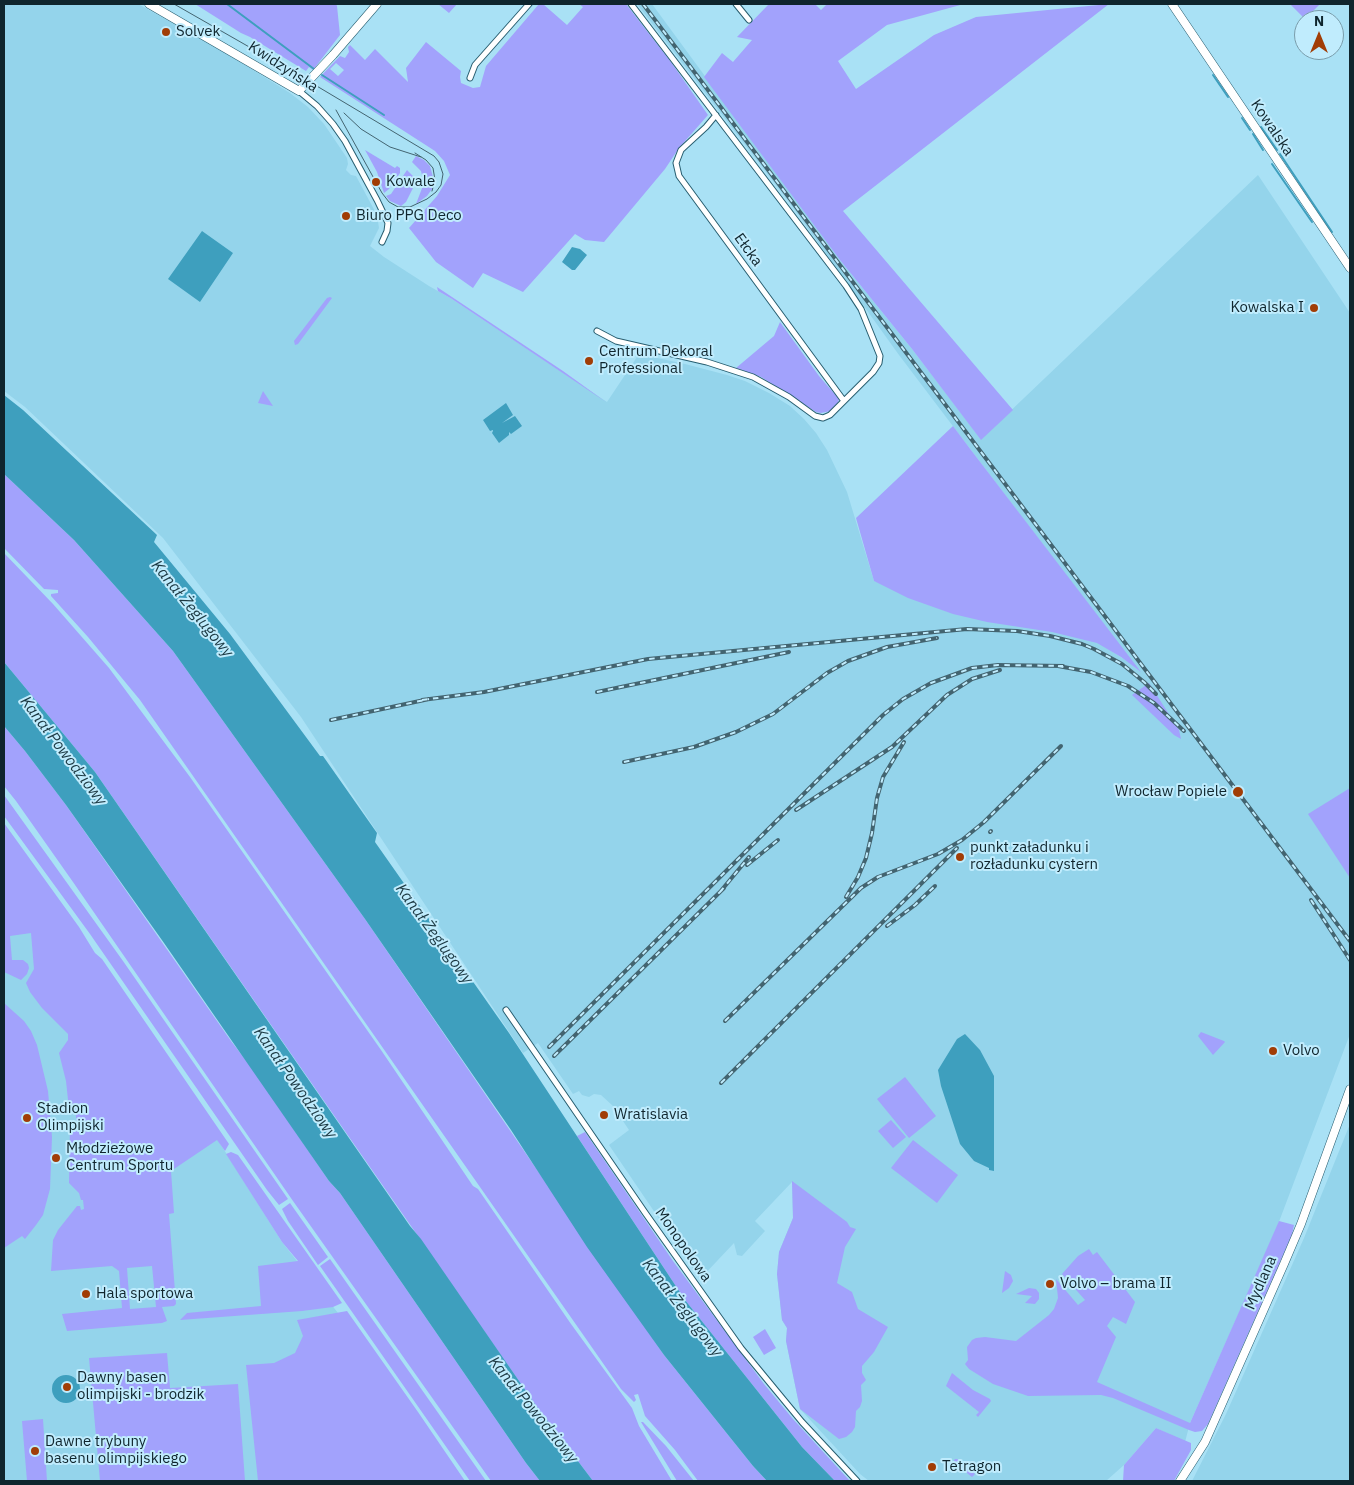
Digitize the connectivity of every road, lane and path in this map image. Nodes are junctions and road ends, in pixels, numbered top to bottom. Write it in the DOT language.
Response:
graph roads {
  1 [pos="149,4"];
  2 [pos="378,4"];
  3 [pos="529,4"];
  4 [pos="631,4"];
  5 [pos="736,4"];
  6 [pos="1172,4"];
  7 [pos="749,20"];
  8 [pos="470,78"];
  9 [pos="300,91"];
  10 [pos="716,115"];
  11 [pos="382,242"];
  12 [pos="1350,268"];
  13 [pos="597,331"];
  14 [pos="844,401"];
  15 [pos="506,1010"];
  16 [pos="1350,1089"];
  17 [pos="857,1481"];
  18 [pos="1180,1481"];
  1 -- 9 [label="street, Kwidzyńska"];
  2 -- 9 [label="street"];
  3 -- 8 [label="street"];
  4 -- 10 [label="street"];
  5 -- 7 [label="street"];
  6 -- 12 [label="street, Kowalska"];
  9 -- 11 [label="street, Kwidzyńska"];
  10 -- 14 [label="street"];
  10 -- 14 [label="street, Ełcka"];
  13 -- 14 [label="street"];
  15 -- 17 [label="street, Monopolowa"];
  16 -- 18 [label="street, Mydlana"];
}
